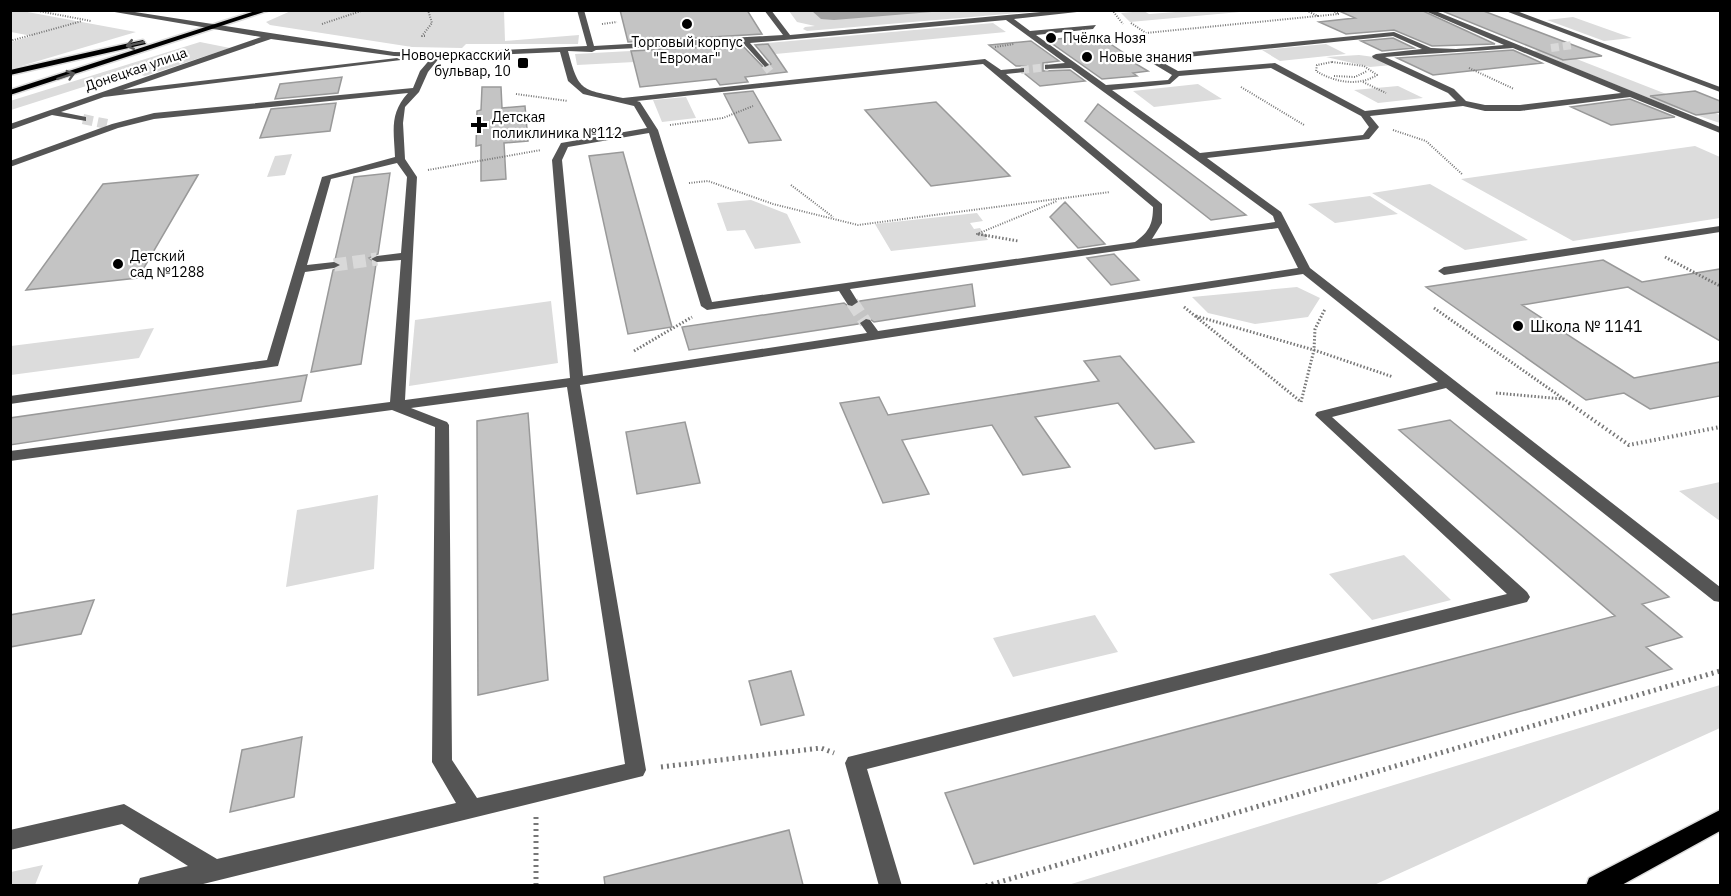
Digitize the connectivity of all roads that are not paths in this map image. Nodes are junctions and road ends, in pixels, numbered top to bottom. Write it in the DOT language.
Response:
graph roads {
  1 [pos="106,10"];
  2 [pos="138,10"];
  3 [pos="267,10"];
  4 [pos="580,10"];
  5 [pos="767,10"];
  6 [pos="1092,10"];
  7 [pos="1426,10"];
  8 [pos="1506,10"];
  9 [pos="126,14"];
  10 [pos="1008,18"];
  11 [pos="213,27"];
  12 [pos="1093,27"];
  13 [pos="781,29"];
  14 [pos="1029,33"];
  15 [pos="271,36"];
  16 [pos="788,38"];
  17 [pos="746,41"];
  18 [pos="1593,43"];
  19 [pos="1573,45"];
  20 [pos="591,46"];
  21 [pos="1516,46"];
  22 [pos="1543,49"];
  23 [pos="1430,50"];
  24 [pos="564,51"];
  25 [pos="1526,51"];
  26 [pos="438,56"];
  27 [pos="765,65"];
  28 [pos="1073,65"];
  29 [pos="1048,67"];
  30 [pos="1021,70"];
  31 [pos="10,73"];
  32 [pos="999,73"];
  33 [pos="1177,74"];
  34 [pos="1105,88"];
  35 [pos="416,90"];
  36 [pos="1720,90"];
  37 [pos="10,93"];
  38 [pos="105,94"];
  39 [pos="1631,94"];
  40 [pos="623,100"];
  41 [pos="1463,103"];
  42 [pos="52,113"];
  43 [pos="1364,114"];
  44 [pos="83,119"];
  45 [pos="10,127"];
  46 [pos="653,130"];
  47 [pos="1720,130"];
  48 [pos="1198,156"];
  49 [pos="400,159"];
  50 [pos="10,164"];
  51 [pos="1283,224"];
  52 [pos="1720,229"];
  53 [pos="1139,244"];
  54 [pos="407,256"];
  55 [pos="377,260"];
  56 [pos="334,265"];
  57 [pos="300,269"];
  58 [pos="1305,270"];
  59 [pos="1444,271"];
  60 [pos="842,286"];
  61 [pos="852,302"];
  62 [pos="866,323"];
  63 [pos="875,336"];
  64 [pos="575,381"];
  65 [pos="1453,386"];
  66 [pos="10,400"];
  67 [pos="397,407"];
  68 [pos="10,456"];
  69 [pos="1720,596"];
  70 [pos="472,809"];
  71 [pos="1720,820"];
  72 [pos="10,840"];
  73 [pos="214,870"];
  74 [pos="148,885"];
  75 [pos="891,885"];
  76 [pos="1597,885"];
  1 -- 9 [label="street"];
  2 -- 9 [label="street"];
  3 -- 11 [label="main road, Донецкая улица"];
  4 -- 20 [label="street"];
  5 -- 13 [label="street"];
  6 -- 10 [label="street"];
  7 -- 21 [label="street"];
  8 -- 18 [label="street"];
  9 -- 11 [label="street"];
  10 -- 14 [label="street"];
  10 -- 16 [label="street"];
  11 -- 15 [label="street"];
  11 -- 31 [label="main road, Донецкая улица, one-way"];
  37 -- 11 [label="main road, Донецкая улица, one-way"];
  12 -- 14 [label="street"];
  13 -- 16 [label="street"];
  13 -- 20 [label="street"];
  14 -- 28 [label="street"];
  15 -- 26 [label="street"];
  15 -- 38 [label="street, Донецкая улица"];
  16 -- 17 [label="street"];
  17 -- 20 [label="street"];
  17 -- 27 [label="street"];
  18 -- 19 [label="street"];
  18 -- 36 [label="street"];
  20 -- 24 [label="street"];
  21 -- 23 [label="street"];
  21 -- 25 [label="street"];
  22 -- 25 [label="street"];
  23 -- 33 [label="street"];
  23 -- 41 [label="street"];
  24 -- 26 [label="street"];
  24 -- 40 [label="street"];
  25 -- 39 [label="street"];
  26 -- 35 [label="street"];
  26 -- 38 [label="street"];
  28 -- 29 [label="street"];
  28 -- 34 [label="street"];
  30 -- 32 [label="street"];
  32 -- 40 [label="street"];
  32 -- 53 [label="street"];
  33 -- 34 [label="street"];
  33 -- 43 [label="street"];
  34 -- 48 [label="street"];
  35 -- 49 [label="street"];
  35 -- 50 [label="street"];
  38 -- 42 [label="street, Донецкая улица"];
  39 -- 41 [label="street"];
  39 -- 47 [label="street"];
  40 -- 46 [label="street"];
  41 -- 43 [label="street"];
  42 -- 44 [label="street"];
  42 -- 45 [label="street, Донецкая улица"];
  43 -- 48 [label="street"];
  46 -- 60 [label="street"];
  46 -- 64 [label="street"];
  48 -- 51 [label="street"];
  49 -- 54 [label="street"];
  49 -- 57 [label="street"];
  51 -- 53 [label="street"];
  51 -- 58 [label="street"];
  52 -- 59 [label="street"];
  53 -- 60 [label="street"];
  54 -- 55 [label="street"];
  54 -- 67 [label="street"];
  56 -- 57 [label="street"];
  57 -- 66 [label="street"];
  58 -- 63 [label="street"];
  58 -- 65 [label="street"];
  60 -- 61 [label="street"];
  62 -- 63 [label="street"];
  63 -- 64 [label="street"];
  64 -- 67 [label="street"];
  64 -- 70 [label="street"];
  65 -- 69 [label="street"];
  65 -- 75 [label="street"];
  67 -- 68 [label="street"];
  67 -- 70 [label="street"];
  70 -- 73 [label="street"];
  71 -- 76 [label="main road"];
  72 -- 73 [label="street"];
  73 -- 74 [label="street"];
}
